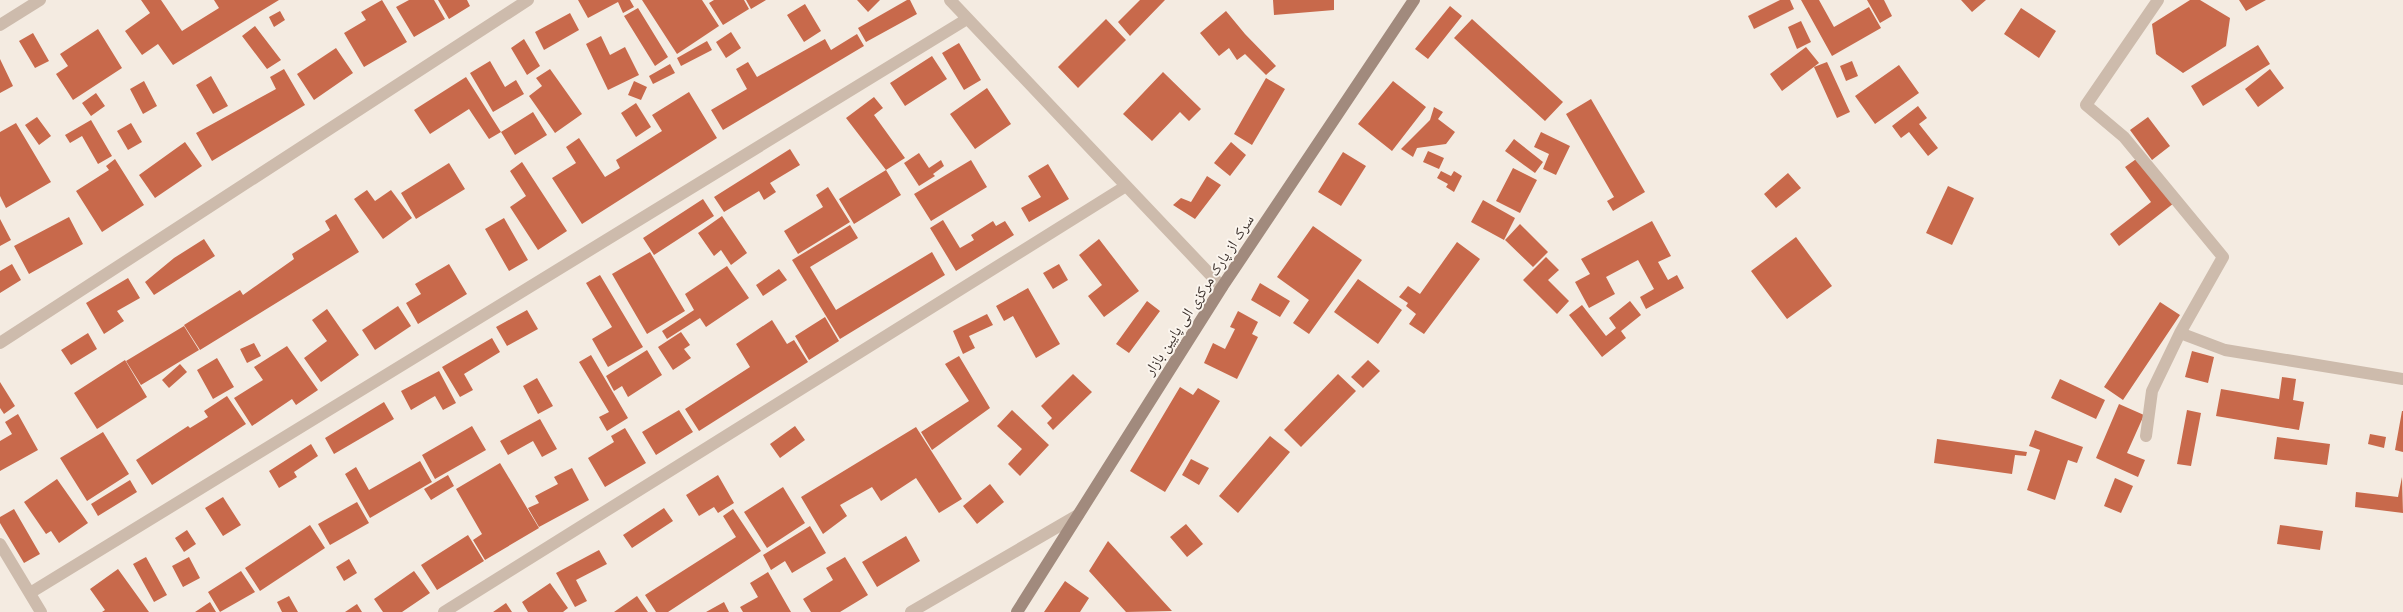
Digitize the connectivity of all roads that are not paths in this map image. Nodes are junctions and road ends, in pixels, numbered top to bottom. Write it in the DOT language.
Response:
graph roads {
  1 [pos="40,0"];
  2 [pos="528,0"];
  3 [pos="950,0"];
  4 [pos="1414,0"];
  5 [pos="2158,0"];
  6 [pos="968,19"];
  7 [pos="0,25"];
  8 [pos="1126,186"];
  9 [pos="1222,287"];
  10 [pos="2180,333"];
  11 [pos="0,343"];
  12 [pos="2403,379"];
  13 [pos="2146,436"];
  14 [pos="1078,515"];
  15 [pos="0,544"];
  16 [pos="30,593"];
  17 [pos="41,612"];
  18 [pos="444,612"];
  19 [pos="911,612"];
  20 [pos="1017,612"];
  1 -- 7 [label="street"];
  2 -- 11 [label="street"];
  3 -- 6 [label="street"];
  4 -- 9 [label="main road, سرک از پارک مرکزی الی پایین بازار"];
  5 -- 10 [label="street"];
  6 -- 8 [label="street"];
  6 -- 16 [label="street"];
  8 -- 9 [label="street"];
  8 -- 18 [label="street"];
  9 -- 14 [label="main road, سرک از پارک مرکزی الی پایین بازار"];
  10 -- 12 [label="street"];
  10 -- 13 [label="street"];
  14 -- 19 [label="street"];
  14 -- 20 [label="main road, سرک از پارک مرکزی الی پایین بازار"];
  15 -- 16 [label="street"];
  16 -- 17 [label="street"];
}
